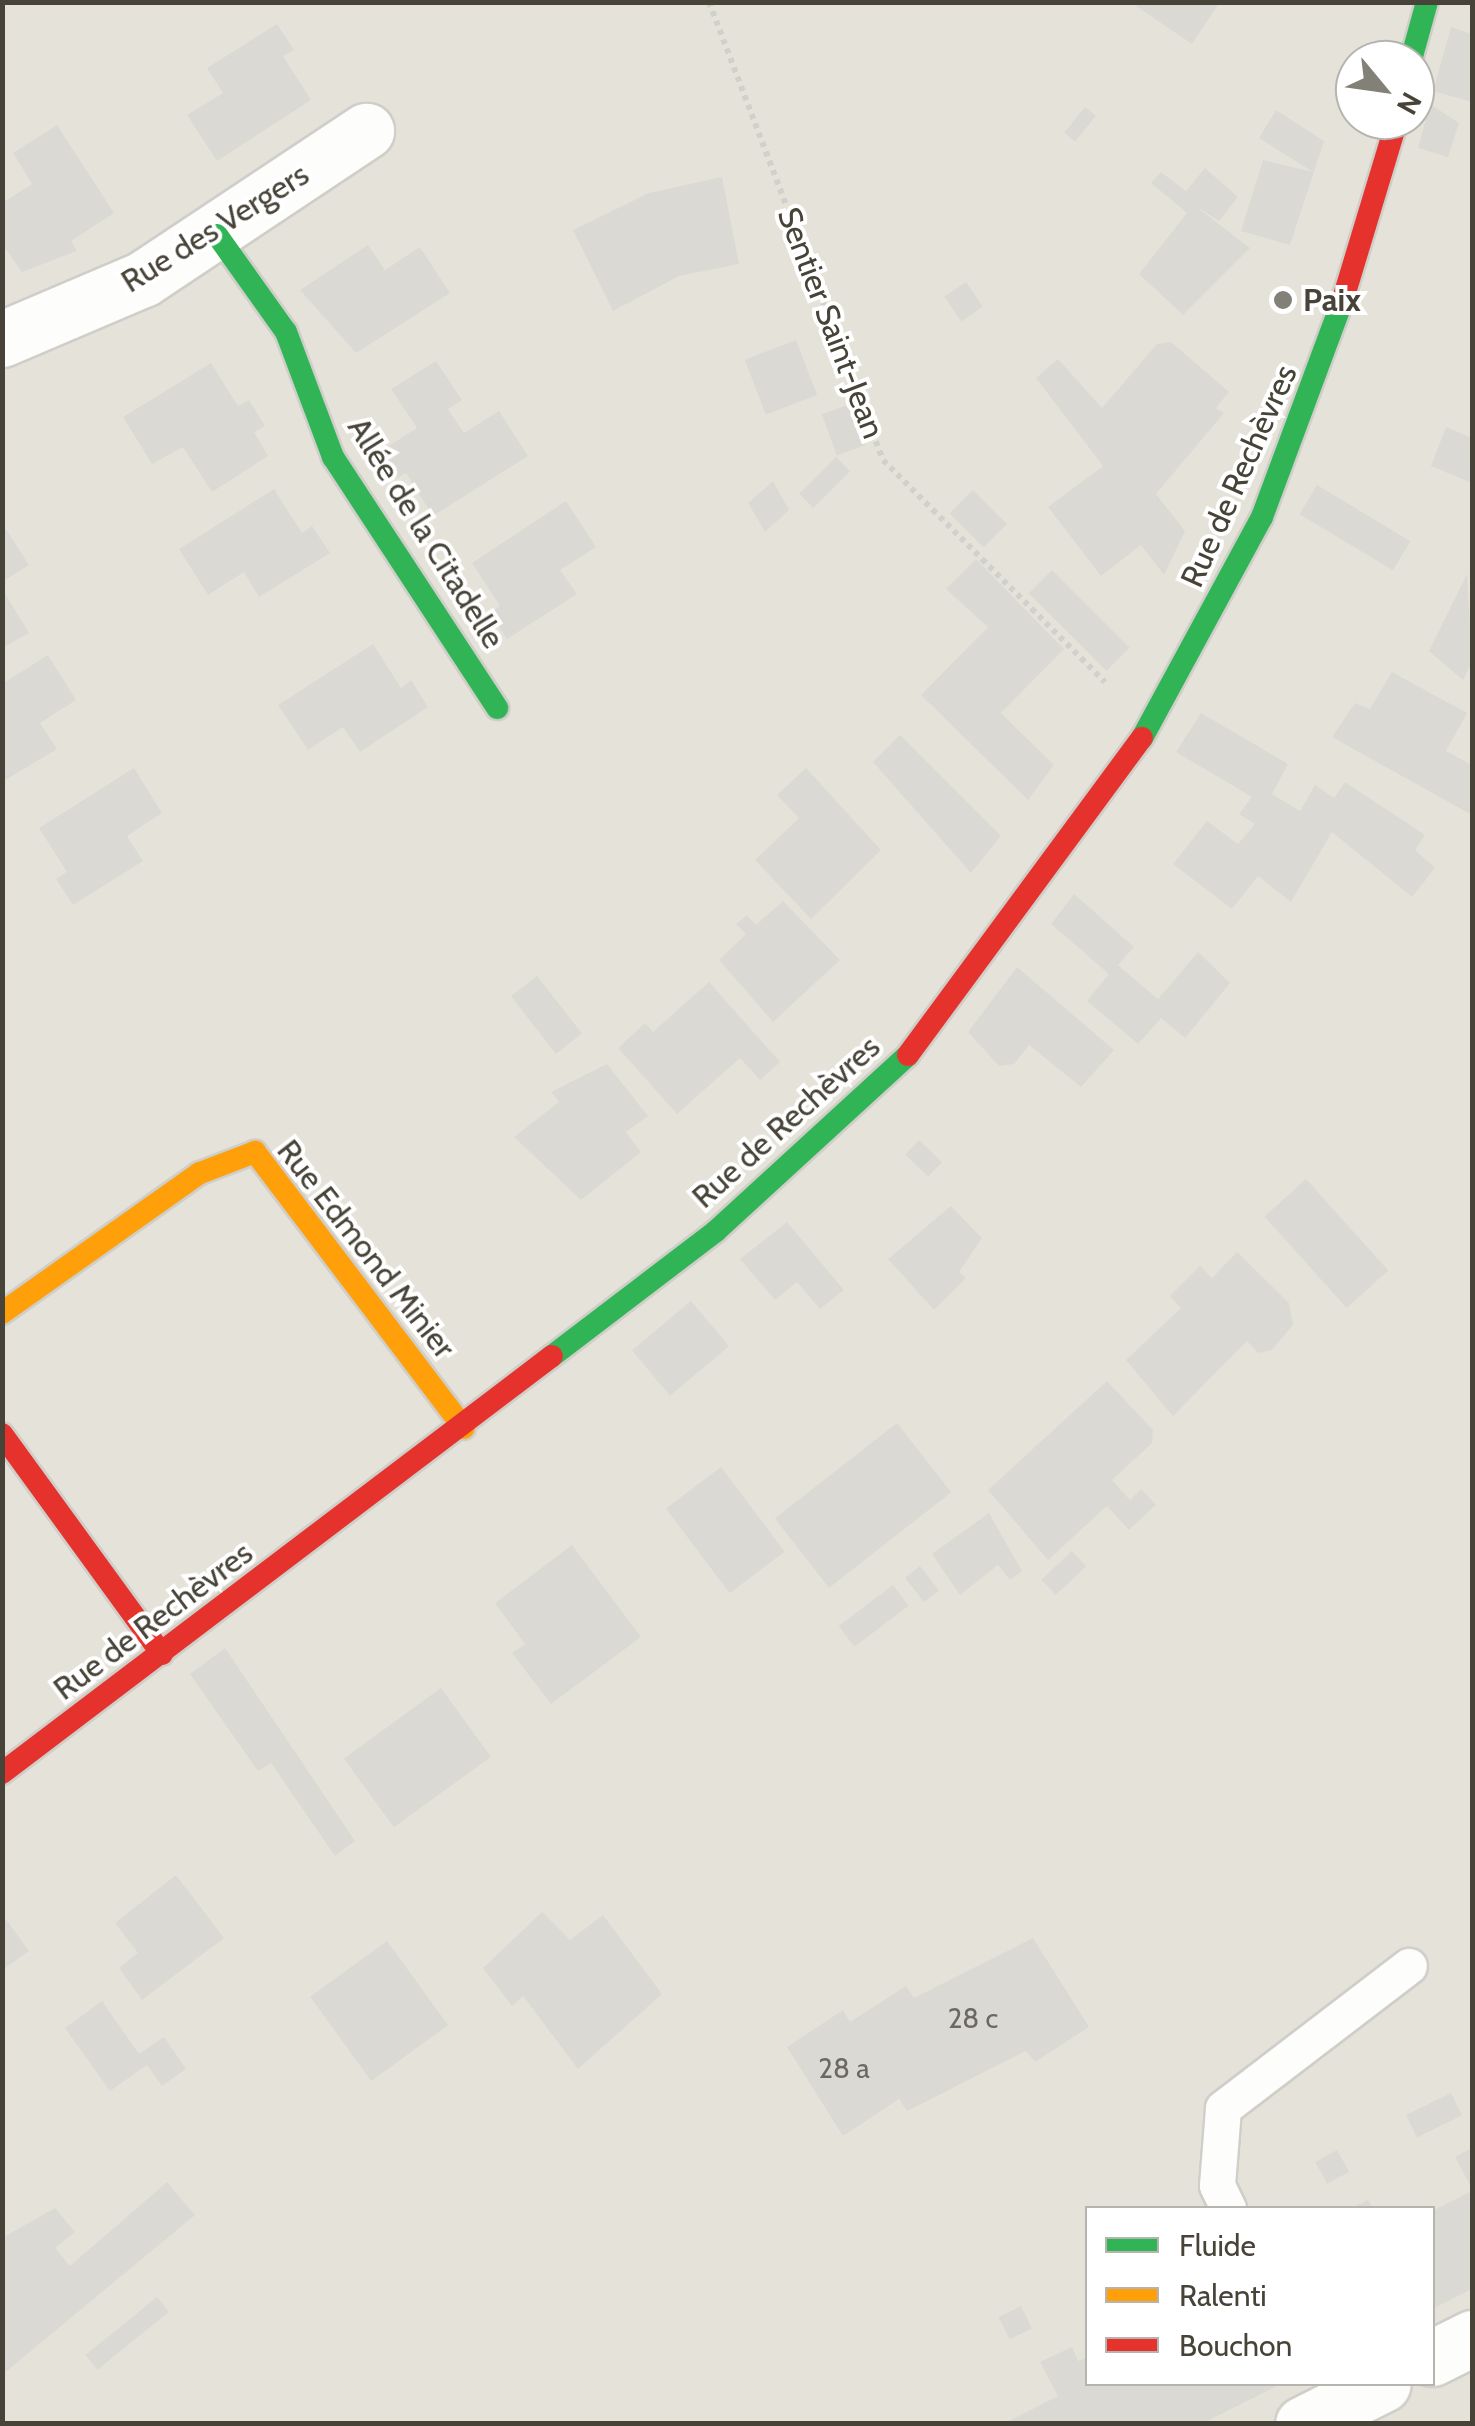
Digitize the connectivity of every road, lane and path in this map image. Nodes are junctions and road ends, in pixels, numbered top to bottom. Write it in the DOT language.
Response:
graph roads {
  1 [pos="709,2"];
  2 [pos="1428,2"];
  3 [pos="1417,40"];
  4 [pos="366,130"];
  5 [pos="1391,140"];
  6 [pos="216,235"];
  7 [pos="2,339"];
  8 [pos="497,708"];
  9 [pos="1154,720"];
  10 [pos="2,1314"];
  11 [pos="464,1428"];
  12 [pos="2,1434"];
  13 [pos="162,1654"];
  14 [pos="2,1773"];
  15 [pos="1409,1966"];
  16 [pos="1227,2206"];
  17 [pos="1472,2338"];
  18 [pos="1435,2356"];
  19 [pos="1377,2386"];
  20 [pos="1310,2407"];
  1 -- 9 [label="path, Sentier Saint-Jean"];
  2 -- 3 [label="street"];
  4 -- 6 [label="street, Rue des Vergers"];
  5 -- 9 [label="street, Rue de Rechèvres"];
  6 -- 7 [label="street, Rue des Vergers"];
  6 -- 8 [label="street, Allée de la Citadelle"];
  9 -- 11 [label="street, Rue de Rechèvres"];
  10 -- 11 [label="street, Rue Edmond Minier"];
  11 -- 13 [label="street, Rue de Rechèvres"];
  12 -- 13 [label="street"];
  13 -- 14 [label="street, Rue de Rechèvres"];
  15 -- 16 [label="lane"];
  17 -- 18 [label="street"];
  19 -- 20 [label="street"];
}
